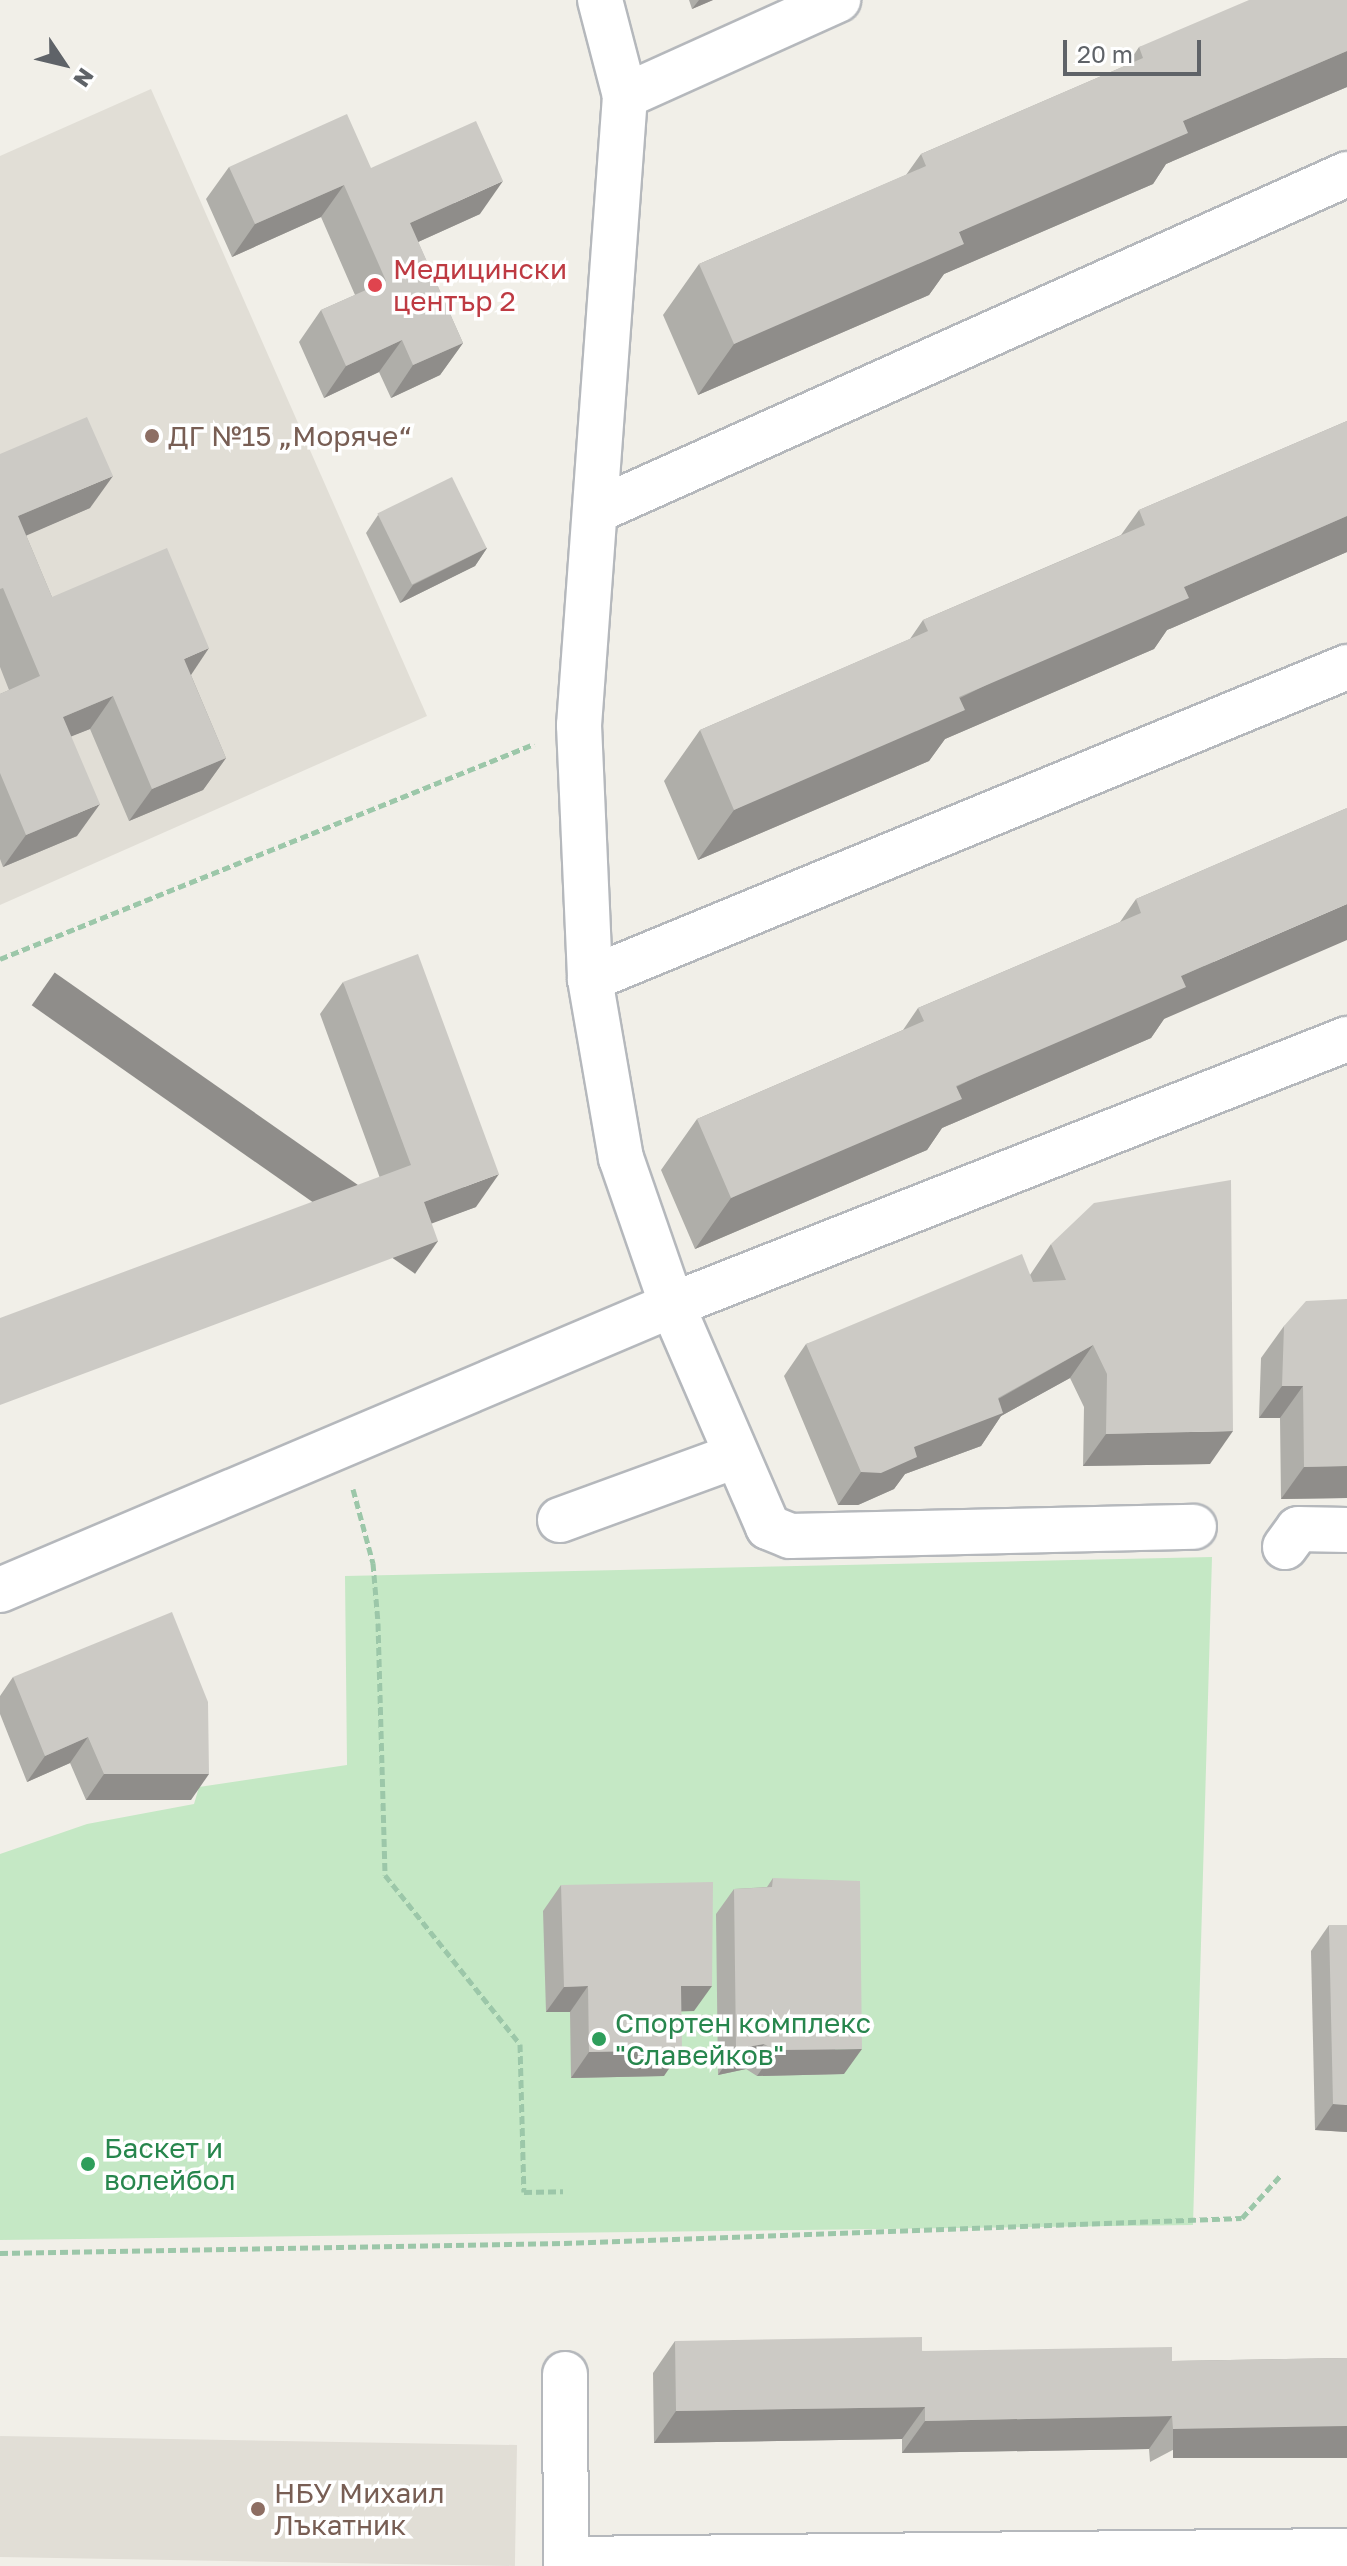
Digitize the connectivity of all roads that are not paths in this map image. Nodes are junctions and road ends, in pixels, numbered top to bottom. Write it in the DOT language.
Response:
graph roads {
  1 [pos="600,0"];
  2 [pos="838,0"];
  3 [pos="625,96"];
  4 [pos="1347,174"];
  5 [pos="600,509"];
  6 [pos="1347,667"];
  7 [pos="590,979"];
  8 [pos="1347,1039"];
  9 [pos="672,1305"];
  10 [pos="735,1456"];
  11 [pos="560,1520"];
  12 [pos="1194,1527"];
  13 [pos="1347,1530"];
  14 [pos="1285,1547"];
  15 [pos="0,1590"];
  16 [pos="565,2374"];
  17 [pos="1347,2551"];
  18 [pos="566,2562"];
  1 -- 3 [label="street"];
  2 -- 3 [label="street"];
  3 -- 5 [label="street"];
  4 -- 5 [label="street"];
  5 -- 7 [label="street"];
  6 -- 7 [label="street"];
  7 -- 9 [label="street"];
  8 -- 9 [label="street"];
  9 -- 10 [label="street"];
  9 -- 15 [label="street"];
  10 -- 11 [label="street"];
  10 -- 12 [label="street"];
  13 -- 14 [label="street"];
  16 -- 18 [label="street"];
  17 -- 18 [label="street"];
}
